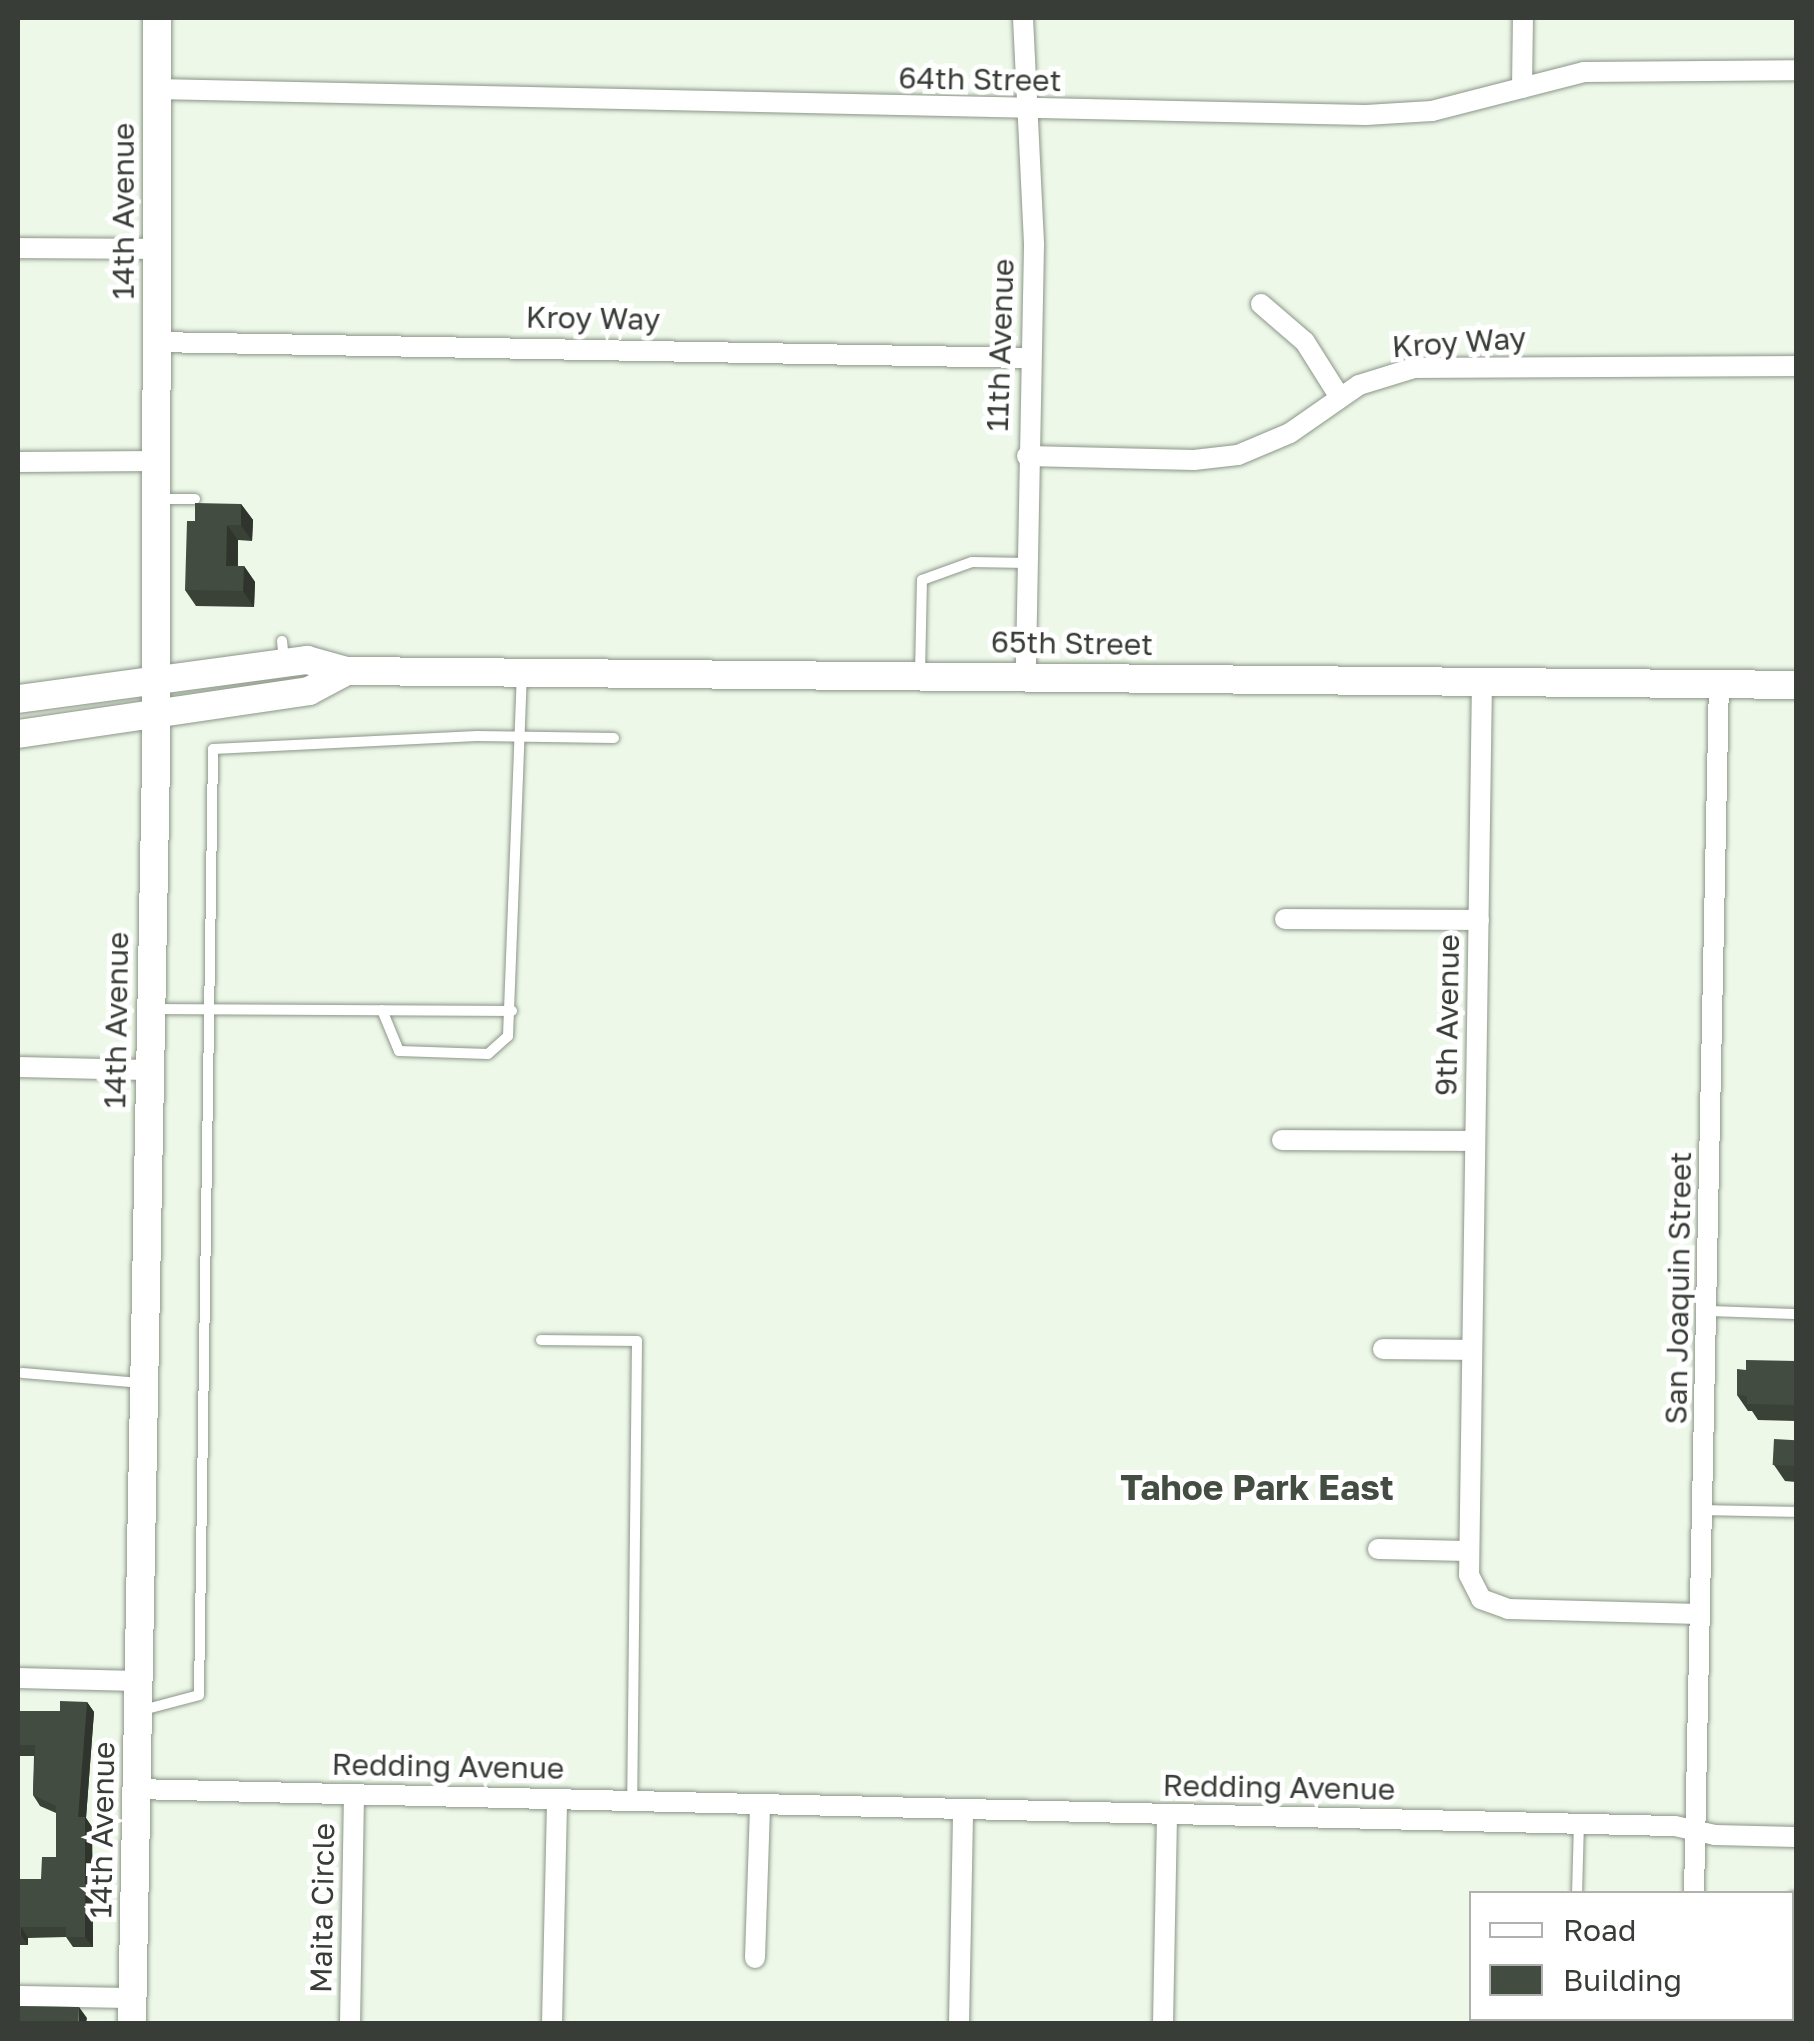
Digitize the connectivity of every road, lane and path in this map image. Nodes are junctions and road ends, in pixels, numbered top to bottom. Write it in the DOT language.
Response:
graph roads {
  1 [pos="157,18"];
  2 [pos="1023,18"];
  3 [pos="1522,18"];
  4 [pos="1796,70"];
  5 [pos="1522,88"];
  6 [pos="156,89"];
  7 [pos="1028,110"];
  8 [pos="18,248"];
  9 [pos="156,249"];
  10 [pos="1261,304"];
  11 [pos="155,342"];
  12 [pos="1030,358"];
  13 [pos="1796,366"];
  14 [pos="1340,396"];
  15 [pos="1027,456"];
  16 [pos="18,462"];
  17 [pos="154,462"];
  18 [pos="154,499"];
  19 [pos="194,499"];
  20 [pos="1029,562"];
  21 [pos="348,671"];
  22 [pos="522,673"];
  23 [pos="920,674"];
  24 [pos="1026,676"];
  25 [pos="155,680"];
  26 [pos="1482,681"];
  27 [pos="1720,684"];
  28 [pos="1796,685"];
  29 [pos="18,699"];
  30 [pos="155,713"];
  31 [pos="18,734"];
  32 [pos="523,738"];
  33 [pos="614,738"];
  34 [pos="1285,919"];
  35 [pos="1479,920"];
  36 [pos="148,1010"];
  37 [pos="212,1010"];
  38 [pos="382,1010"];
  39 [pos="512,1011"];
  40 [pos="18,1067"];
  41 [pos="147,1070"];
  42 [pos="1282,1140"];
  43 [pos="1475,1141"];
  44 [pos="1708,1310"];
  45 [pos="1796,1314"];
  46 [pos="541,1340"];
  47 [pos="1383,1349"];
  48 [pos="1472,1350"];
  49 [pos="22,1373"];
  50 [pos="142,1383"];
  51 [pos="1703,1510"];
  52 [pos="1796,1512"];
  53 [pos="1378,1549"];
  54 [pos="1468,1551"];
  55 [pos="1700,1614"];
  56 [pos="18,1678"];
  57 [pos="137,1680"];
  58 [pos="137,1712"];
  59 [pos="136,1789"];
  60 [pos="354,1794"];
  61 [pos="557,1799"];
  62 [pos="632,1800"];
  63 [pos="760,1804"];
  64 [pos="963,1808"];
  65 [pos="1167,1814"];
  66 [pos="1579,1824"];
  67 [pos="1695,1832"];
  68 [pos="1796,1837"];
  69 [pos="1577,1891"];
  70 [pos="1694,1891"];
  71 [pos="755,1958"];
  72 [pos="18,1996"];
  73 [pos="132,2011"];
  74 [pos="350,2024"];
  75 [pos="552,2024"];
  76 [pos="959,2024"];
  77 [pos="1163,2024"];
  1 -- 6 [label="main road, 14th Avenue"];
  2 -- 7 [label="street, 11th Avenue"];
  3 -- 5 [label="street"];
  4 -- 5 [label="street, 64th Street"];
  5 -- 7 [label="street, 64th Street"];
  6 -- 7 [label="street, 64th Street"];
  6 -- 9 [label="main road, 14th Avenue"];
  7 -- 12 [label="street, 11th Avenue"];
  8 -- 9 [label="street"];
  9 -- 11 [label="main road, 14th Avenue"];
  10 -- 14 [label="street"];
  11 -- 12 [label="street, Kroy Way"];
  11 -- 17 [label="main road, 14th Avenue"];
  12 -- 15 [label="street, 11th Avenue"];
  13 -- 14 [label="street, Kroy Way"];
  14 -- 15 [label="street, Kroy Way"];
  15 -- 20 [label="street, 11th Avenue"];
  16 -- 17 [label="street"];
  17 -- 18 [label="main road, 14th Avenue"];
  18 -- 19 [label="lane"];
  18 -- 25 [label="main road, 14th Avenue"];
  20 -- 23 [label="lane"];
  20 -- 24 [label="street, 11th Avenue"];
  21 -- 23 [label="main road, 65th Street"];
  21 -- 25 [label="main road, 65th Street"];
  21 -- 30 [label="main road, 65th Street"];
  22 -- 32 [label="lane"];
  23 -- 24 [label="main road, 65th Street"];
  24 -- 26 [label="main road, 65th Street"];
  25 -- 29 [label="main road, 65th Street"];
  25 -- 30 [label="main road, 14th Avenue"];
  26 -- 27 [label="main road, 65th Street"];
  26 -- 35 [label="street, 9th Avenue"];
  27 -- 28 [label="main road, 65th Street"];
  27 -- 44 [label="street, San Joaquin Street"];
  30 -- 31 [label="main road, 65th Street"];
  30 -- 36 [label="main road, 14th Avenue"];
  32 -- 33 [label="lane"];
  32 -- 37 [label="lane"];
  32 -- 39 [label="lane"];
  34 -- 35 [label="street"];
  35 -- 43 [label="street, 9th Avenue"];
  36 -- 37 [label="lane"];
  36 -- 41 [label="main road, 14th Avenue"];
  37 -- 38 [label="lane"];
  37 -- 58 [label="lane"];
  38 -- 39 [label="lane"];
  38 -- 39 [label="lane"];
  40 -- 41 [label="street"];
  41 -- 50 [label="main road, 14th Avenue"];
  42 -- 43 [label="street"];
  43 -- 48 [label="street, 9th Avenue"];
  44 -- 45 [label="lane"];
  44 -- 51 [label="street, San Joaquin Street"];
  46 -- 62 [label="lane"];
  47 -- 48 [label="street"];
  48 -- 54 [label="street, 9th Avenue"];
  49 -- 50 [label="lane"];
  50 -- 57 [label="main road, 14th Avenue"];
  51 -- 52 [label="lane"];
  51 -- 55 [label="street, San Joaquin Street"];
  53 -- 54 [label="street"];
  54 -- 55 [label="street, 9th Avenue"];
  55 -- 67 [label="street, San Joaquin Street"];
  56 -- 57 [label="street"];
  57 -- 58 [label="main road, 14th Avenue"];
  58 -- 59 [label="main road, 14th Avenue"];
  59 -- 60 [label="street, Redding Avenue"];
  59 -- 73 [label="main road, 14th Avenue"];
  60 -- 61 [label="street, Redding Avenue"];
  60 -- 74 [label="street, Maita Circle"];
  61 -- 62 [label="street, Redding Avenue"];
  61 -- 75 [label="street"];
  62 -- 63 [label="street, Redding Avenue"];
  63 -- 64 [label="street, Redding Avenue"];
  63 -- 71 [label="street"];
  64 -- 65 [label="street, Redding Avenue"];
  64 -- 76 [label="street"];
  65 -- 66 [label="street, Redding Avenue"];
  65 -- 77 [label="street"];
  66 -- 67 [label="street, Redding Avenue"];
  66 -- 69 [label="lane"];
  67 -- 68 [label="street, Redding Avenue"];
  67 -- 70 [label="street, San Joaquin Street"];
  72 -- 73 [label="street"];
}
